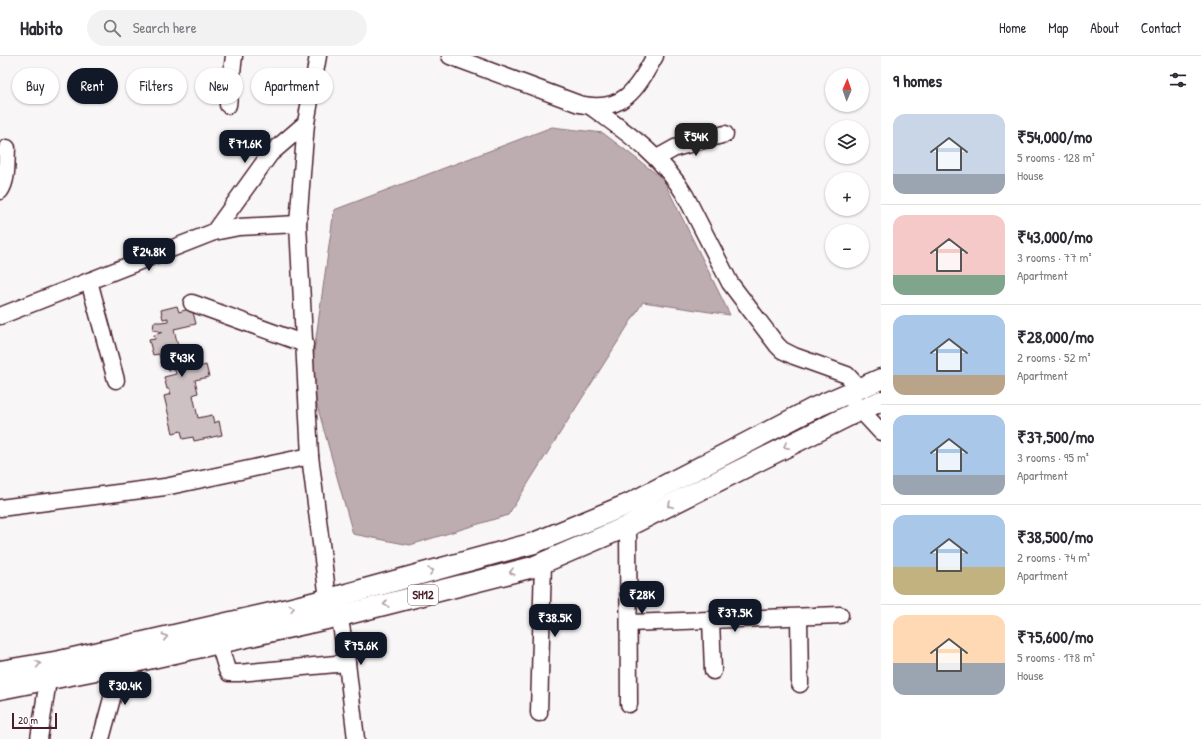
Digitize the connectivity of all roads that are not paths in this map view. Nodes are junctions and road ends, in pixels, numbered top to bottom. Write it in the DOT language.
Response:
graph roads {
  1 [pos="234,56"];
  2 [pos="318,56"];
  3 [pos="450,56"];
  4 [pos="655,56"];
  5 [pos="228,105"];
  6 [pos="590,106"];
  7 [pos="306,123"];
  8 [pos="725,134"];
  9 [pos="7,148"];
  10 [pos="657,158"];
  11 [pos="0,191"];
  12 [pos="298,224"];
  13 [pos="214,232"];
  14 [pos="89,281"];
  15 [pos="192,303"];
  16 [pos="0,316"];
  17 [pos="305,344"];
  18 [pos="881,379"];
  19 [pos="116,380"];
  20 [pos="848,393"];
  21 [pos="881,401"];
  22 [pos="854,413"];
  23 [pos="881,432"];
  24 [pos="310,456"];
  25 [pos="0,508"];
  26 [pos="628,526"];
  27 [pos="543,562"];
  28 [pos="335,604"];
  29 [pos="840,615"];
  30 [pos="799,616"];
  31 [pos="711,620"];
  32 [pos="628,623"];
  33 [pos="218,643"];
  34 [pos="347,664"];
  35 [pos="121,665"];
  36 [pos="0,671"];
  37 [pos="713,671"];
  38 [pos="48,680"];
  39 [pos="800,684"];
  40 [pos="0,689"];
  41 [pos="629,704"];
  42 [pos="539,713"];
  43 [pos="39,739"];
  44 [pos="101,739"];
  45 [pos="356,739"];
  1 -- 5 [label="street"];
  2 -- 7 [label="street"];
  3 -- 6 [label="street"];
  4 -- 6 [label="street"];
  6 -- 10 [label="street"];
  7 -- 12 [label="street"];
  7 -- 13 [label="street"];
  8 -- 10 [label="street"];
  9 -- 11 [label="street"];
  10 -- 20 [label="street"];
  12 -- 13 [label="street"];
  12 -- 17 [label="street"];
  13 -- 14 [label="street"];
  14 -- 16 [label="street"];
  14 -- 19 [label="street"];
  15 -- 17 [label="street"];
  17 -- 24 [label="street"];
  18 -- 20 [label="main road, SH12"];
  20 -- 22 [label="street"];
  28 -- 20 [label="main road, SH12, one-way"];
  21 -- 22 [label="main road, SH12"];
  22 -- 23 [label="street"];
  22 -- 26 [label="main road, SH12, one-way"];
  24 -- 25 [label="street"];
  24 -- 28 [label="street"];
  26 -- 27 [label="main road, SH12"];
  26 -- 32 [label="street"];
  27 -- 28 [label="main road, SH12, one-way"];
  27 -- 42 [label="street"];
  28 -- 33 [label="main road, SH12"];
  28 -- 34 [label="street"];
  36 -- 28 [label="main road, SH12, one-way"];
  29 -- 30 [label="street"];
  30 -- 31 [label="street"];
  30 -- 39 [label="street"];
  31 -- 32 [label="street"];
  31 -- 37 [label="street"];
  32 -- 41 [label="street"];
  33 -- 34 [label="street"];
  33 -- 35 [label="main road, SH12"];
  34 -- 45 [label="street"];
  35 -- 38 [label="main road, SH12"];
  35 -- 44 [label="street"];
  38 -- 40 [label="main road, SH12"];
  38 -- 43 [label="street"];
}
